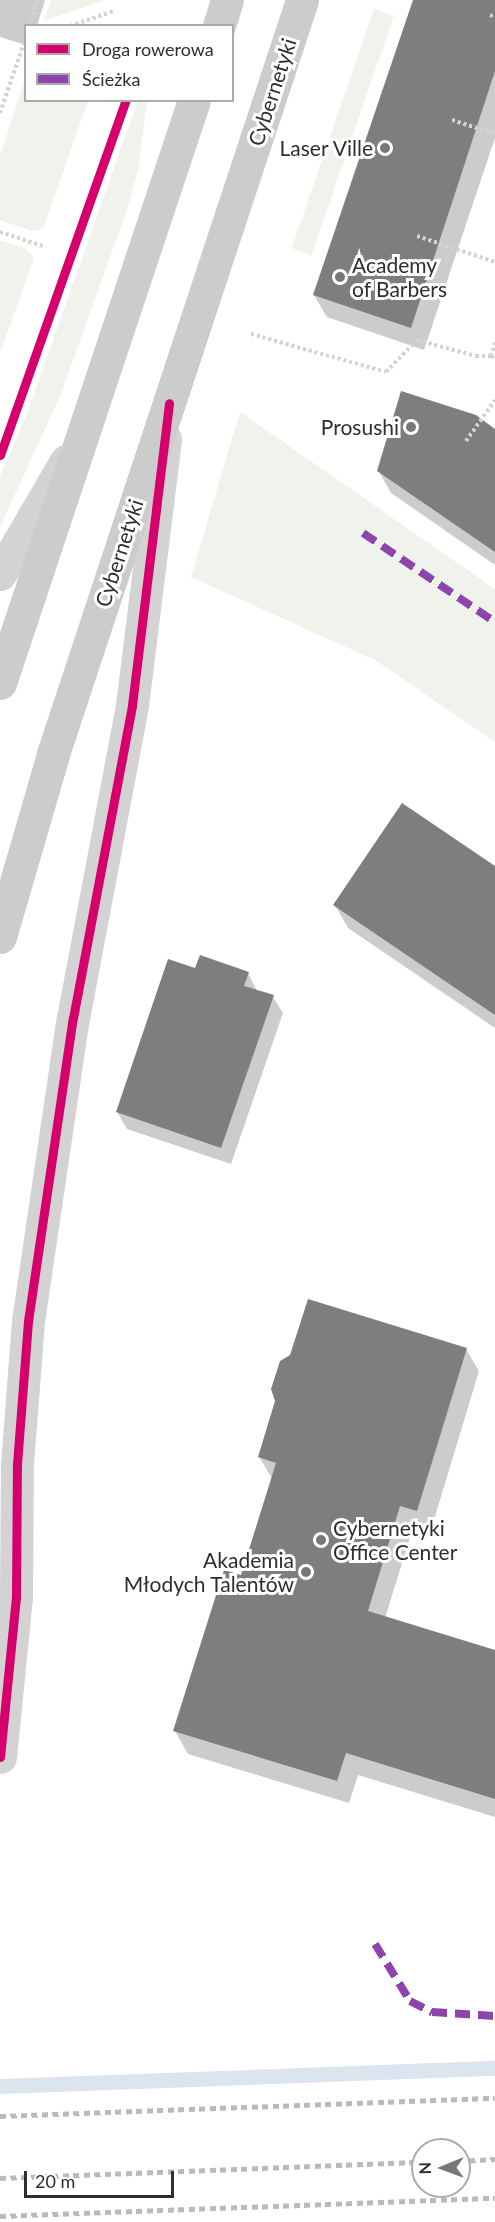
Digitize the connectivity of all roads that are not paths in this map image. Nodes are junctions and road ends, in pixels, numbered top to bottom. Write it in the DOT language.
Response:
graph roads {
  1 [pos="227,0"];
  2 [pos="302,0"];
  3 [pos="220,24"];
  4 [pos="193,102"];
  5 [pos="169,404"];
  6 [pos="85,428"];
  7 [pos="0,574"];
  8 [pos="0,683"];
  9 [pos="0,937"];
  10 [pos="1,1746"];
  1 -- 3 [label="street"];
  2 -- 5 [label="street, Cybernetyki"];
  4 -- 6 [label="street"];
  5 -- 9 [label="street, Cybernetyki"];
  5 -- 10 [label="street"];
  6 -- 7 [label="street"];
  6 -- 8 [label="street"];
}
